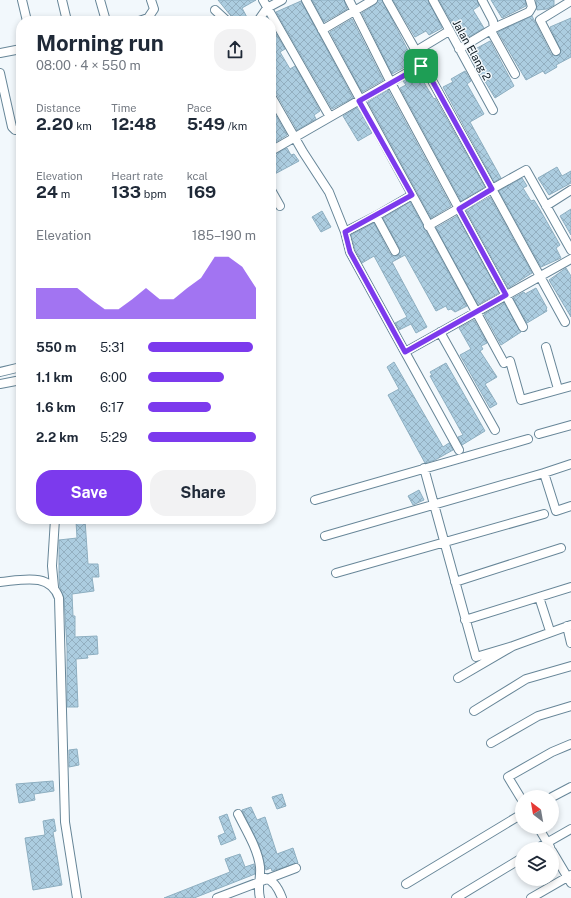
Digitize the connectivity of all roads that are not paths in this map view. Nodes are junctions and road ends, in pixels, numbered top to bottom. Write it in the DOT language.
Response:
graph roads {
  1 [pos="22,0"];
  2 [pos="62,0"];
  3 [pos="100,0"];
  4 [pos="151,0"];
  5 [pos="263,0"];
  6 [pos="282,0"];
  7 [pos="306,0"];
  8 [pos="349,0"];
  9 [pos="373,0"];
  10 [pos="387,0"];
  11 [pos="433,0"];
  12 [pos="482,0"];
  13 [pos="530,0"];
  14 [pos="571,1"];
  15 [pos="267,8"];
  16 [pos="215,10"];
  17 [pos="354,10"];
  18 [pos="26,16"];
  19 [pos="66,16"];
  20 [pos="105,16"];
  21 [pos="149,16"];
  22 [pos="222,16"];
  23 [pos="261,16"];
  24 [pos="272,16"];
  25 [pos="276,24"];
  26 [pos="493,29"];
  27 [pos="322,30"];
  28 [pos="449,31"];
  29 [pos="459,49"];
  30 [pos="16,50"];
  31 [pos="416,51"];
  32 [pos="556,51"];
  33 [pos="0,53"];
  34 [pos="421,66"];
  35 [pos="0,73"];
  36 [pos="515,74"];
  37 [pos="391,83"];
  38 [pos="359,101"];
  39 [pos="276,105"];
  40 [pos="493,110"];
  41 [pos="330,117"];
  42 [pos="16,130"];
  43 [pos="294,137"];
  44 [pos="276,147"];
  45 [pos="492,189"];
  46 [pos="571,190"];
  47 [pos="412,195"];
  48 [pos="276,199"];
  49 [pos="280,206"];
  50 [pos="546,206"];
  51 [pos="459,209"];
  52 [pos="376,216"];
  53 [pos="428,226"];
  54 [pos="345,232"];
  55 [pos="569,241"];
  56 [pos="571,250"];
  57 [pos="395,251"];
  58 [pos="571,258"];
  59 [pos="539,276"];
  60 [pos="506,295"];
  61 [pos="475,312"];
  62 [pos="565,322"];
  63 [pos="523,327"];
  64 [pos="440,332"];
  65 [pos="546,347"];
  66 [pos="405,352"];
  67 [pos="16,369"];
  68 [pos="0,372"];
  69 [pos="16,381"];
  70 [pos="0,384"];
  71 [pos="571,386"];
  72 [pos="558,390"];
  73 [pos="571,425"];
  74 [pos="495,430"];
  75 [pos="539,434"];
  76 [pos="528,438"];
  77 [pos="460,450"];
  78 [pos="571,464"];
  79 [pos="424,468"];
  80 [pos="544,473"];
  81 [pos="315,500"];
  82 [pos="434,504"];
  83 [pos="571,506"];
  84 [pos="544,514"];
  85 [pos="55,524"];
  86 [pos="325,536"];
  87 [pos="444,542"];
  88 [pos="561,548"];
  89 [pos="336,573"];
  90 [pos="0,582"];
  91 [pos="455,582"];
  92 [pos="571,587"];
  93 [pos="54,588"];
  94 [pos="539,597"];
  95 [pos="465,620"];
  96 [pos="569,626"];
  97 [pos="550,631"];
  98 [pos="571,643"];
  99 [pos="512,646"];
  100 [pos="571,666"];
  101 [pos="458,678"];
  102 [pos="571,706"];
  103 [pos="474,711"];
  104 [pos="491,743"];
  105 [pos="571,744"];
  106 [pos="571,787"];
  107 [pos="516,790"];
  108 [pos="559,793"];
  109 [pos="238,814"];
  110 [pos="515,818"];
  111 [pos="571,829"];
  112 [pos="556,842"];
  113 [pos="559,861"];
  114 [pos="515,862"];
  115 [pos="296,868"];
  116 [pos="570,878"];
  117 [pos="269,879"];
  118 [pos="259,880"];
  119 [pos="406,884"];
  120 [pos="77,898"];
  121 [pos="217,898"];
  122 [pos="260,898"];
  123 [pos="282,898"];
  124 [pos="456,898"];
  125 [pos="531,898"];
  1 -- 18 [label="street"];
  2 -- 19 [label="street"];
  3 -- 20 [label="street"];
  4 -- 21 [label="street"];
  5 -- 15 [label="street"];
  6 -- 15 [label="street"];
  7 -- 27 [label="street"];
  8 -- 17 [label="street"];
  9 -- 17 [label="street"];
  10 -- 31 [label="street"];
  11 -- 28 [label="street, Jalan Elang 2"];
  12 -- 26 [label="street"];
  13 -- 26 [label="street"];
  14 -- 32 [label="street"];
  15 -- 23 [label="street"];
  15 -- 24 [label="street"];
  16 -- 22 [label="street"];
  17 -- 27 [label="street"];
  17 -- 37 [label="street"];
  25 -- 41 [label="street"];
  26 -- 29 [label="street"];
  26 -- 36 [label="street"];
  27 -- 38 [label="street"];
  28 -- 29 [label="street, Jalan Elang 2"];
  28 -- 31 [label="street"];
  29 -- 40 [label="street, Jalan Elang 2"];
  30 -- 33 [label="street"];
  31 -- 34 [label="street"];
  34 -- 37 [label="street"];
  34 -- 45 [label="street"];
  35 -- 42 [label="street"];
  37 -- 38 [label="street"];
  37 -- 51 [label="street"];
  38 -- 41 [label="street"];
  38 -- 47 [label="street"];
  39 -- 43 [label="street"];
  41 -- 43 [label="street"];
  43 -- 44 [label="street"];
  43 -- 54 [label="street"];
  45 -- 50 [label="street"];
  45 -- 51 [label="street"];
  45 -- 59 [label="street"];
  46 -- 50 [label="street"];
  47 -- 52 [label="street"];
  47 -- 53 [label="street"];
  48 -- 49 [label="street"];
  50 -- 55 [label="street"];
  51 -- 53 [label="street"];
  51 -- 60 [label="street"];
  52 -- 54 [label="street"];
  52 -- 57 [label="street"];
  53 -- 61 [label="street"];
  54 -- 66 [label="street"];
  55 -- 56 [label="street"];
  58 -- 59 [label="street"];
  59 -- 60 [label="street"];
  59 -- 62 [label="street"];
  60 -- 61 [label="street"];
  60 -- 63 [label="street"];
  61 -- 64 [label="street"];
  61 -- 72 [label="street"];
  64 -- 66 [label="street"];
  64 -- 74 [label="street"];
  65 -- 72 [label="street"];
  66 -- 77 [label="street"];
  67 -- 68 [label="street"];
  69 -- 70 [label="street"];
  71 -- 72 [label="street"];
  73 -- 75 [label="street"];
  76 -- 79 [label="street"];
  78 -- 80 [label="street"];
  79 -- 81 [label="street"];
  79 -- 82 [label="street"];
  80 -- 82 [label="street"];
  80 -- 83 [label="street"];
  82 -- 86 [label="street"];
  82 -- 87 [label="street"];
  84 -- 87 [label="street"];
  85 -- 93 [label="street"];
  87 -- 89 [label="street"];
  87 -- 91 [label="street"];
  88 -- 91 [label="street"];
  90 -- 93 [label="street"];
  91 -- 95 [label="street"];
  92 -- 94 [label="street"];
  93 -- 120 [label="street"];
  94 -- 95 [label="street"];
  94 -- 97 [label="street"];
  95 -- 99 [label="street"];
  96 -- 97 [label="street"];
  96 -- 98 [label="street"];
  97 -- 99 [label="street"];
  99 -- 101 [label="street"];
  100 -- 103 [label="street"];
  102 -- 104 [label="street"];
  105 -- 107 [label="street"];
  106 -- 108 [label="street"];
  109 -- 118 [label="street"];
  110 -- 119 [label="street"];
  111 -- 112 [label="street"];
  113 -- 116 [label="street"];
  114 -- 124 [label="street"];
  115 -- 117 [label="street"];
  116 -- 125 [label="street"];
  117 -- 118 [label="street"];
  117 -- 123 [label="street"];
  118 -- 121 [label="street"];
  118 -- 122 [label="street"];
}
